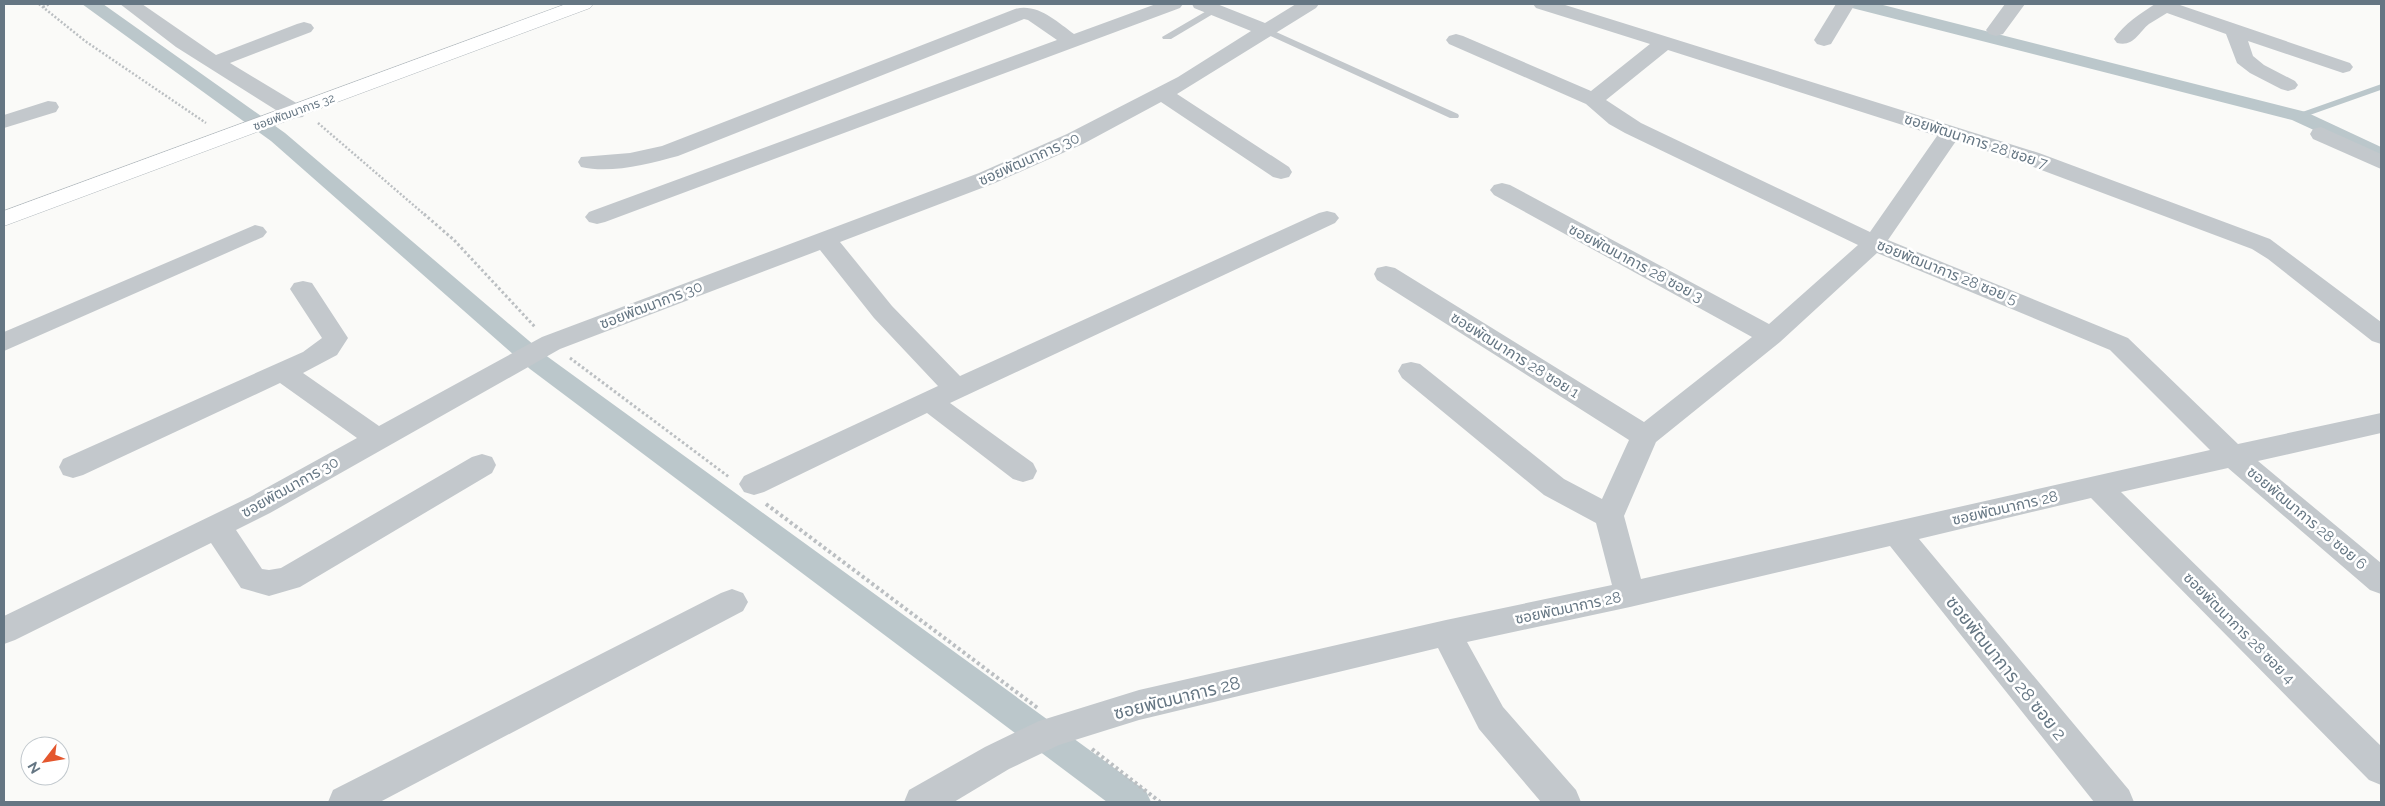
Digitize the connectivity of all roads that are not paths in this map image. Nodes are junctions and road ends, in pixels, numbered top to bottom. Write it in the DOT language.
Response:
graph roads {
  1 [pos="130,4"];
  2 [pos="583,4"];
  3 [pos="1173,4"];
  4 [pos="1309,4"];
  5 [pos="1543,4"];
  6 [pos="1845,4"];
  7 [pos="2015,4"];
  8 [pos="2164,5"];
  9 [pos="1208,7"];
  10 [pos="304,28"];
  11 [pos="1996,30"];
  12 [pos="2235,30"];
  13 [pos="1267,31"];
  14 [pos="1167,37"];
  15 [pos="2124,39"];
  16 [pos="1456,40"];
  17 [pos="1824,40"];
  18 [pos="1072,41"];
  19 [pos="1664,42"];
  20 [pos="213,63"];
  21 [pos="2343,67"];
  22 [pos="2288,85"];
  23 [pos="1161,93"];
  24 [pos="1594,100"];
  25 [pos="48,107"];
  26 [pos="293,113"];
  27 [pos="1454,116"];
  28 [pos="4,122"];
  29 [pos="1951,132"];
  30 [pos="2321,134"];
  31 [pos="589,162"];
  32 [pos="2381,162"];
  33 [pos="1281,172"];
  34 [pos="1502,190"];
  35 [pos="597,217"];
  36 [pos="1327,218"];
  37 [pos="4,219"];
  38 [pos="255,232"];
  39 [pos="824,240"];
  40 [pos="1874,243"];
  41 [pos="1386,274"];
  42 [pos="303,289"];
  43 [pos="2381,335"];
  44 [pos="1771,336"];
  45 [pos="4,342"];
  46 [pos="282,371"];
  47 [pos="1411,371"];
  48 [pos="957,389"];
  49 [pos="929,401"];
  50 [pos="2381,423"];
  51 [pos="1644,436"];
  52 [pos="378,439"];
  53 [pos="2234,456"];
  54 [pos="482,464"];
  55 [pos="73,467"];
  56 [pos="1023,471"];
  57 [pos="2097,486"];
  58 [pos="750,489"];
  59 [pos="1609,516"];
  60 [pos="217,526"];
  61 [pos="1897,533"];
  62 [pos="2381,581"];
  63 [pos="1630,594"];
  64 [pos="732,602"];
  65 [pos="4,631"];
  66 [pos="1446,633"];
  67 [pos="2381,769"];
  68 [pos="346,802"];
  69 [pos="922,802"];
  70 [pos="1563,802"];
  71 [pos="2116,802"];
  1 -- 20 [label="street"];
  2 -- 26 [label="street, ซอยพัฒนาการ 32"];
  3 -- 18 [label="street"];
  4 -- 13 [label="street, ซอยพัฒนาการ 30"];
  5 -- 19 [label="street, ซอยพัฒนาการ 28 ซอย 7"];
  6 -- 17 [label="street"];
  7 -- 11 [label="street"];
  8 -- 12 [label="street"];
  8 -- 15 [label="street"];
  9 -- 13 [label="street"];
  9 -- 14 [label="lane"];
  10 -- 20 [label="street"];
  12 -- 21 [label="street"];
  12 -- 22 [label="street"];
  13 -- 23 [label="street, ซอยพัฒนาการ 30"];
  13 -- 27 [label="lane"];
  16 -- 24 [label="street, ซอยพัฒนาการ 28 ซอย 5"];
  18 -- 31 [label="street"];
  18 -- 35 [label="street"];
  19 -- 24 [label="street"];
  19 -- 29 [label="street, ซอยพัฒนาการ 28 ซอย 7"];
  20 -- 26 [label="street"];
  23 -- 33 [label="street"];
  23 -- 39 [label="street, ซอยพัฒนาการ 30"];
  24 -- 40 [label="street, ซอยพัฒนาการ 28 ซอย 5"];
  25 -- 28 [label="street"];
  26 -- 37 [label="street, ซอยพัฒนาการ 32"];
  29 -- 40 [label="street"];
  29 -- 43 [label="street, ซอยพัฒนาการ 28 ซอย 7"];
  30 -- 32 [label="street"];
  34 -- 44 [label="street, ซอยพัฒนาการ 28 ซอย 3"];
  36 -- 48 [label="street"];
  38 -- 45 [label="street"];
  39 -- 48 [label="street"];
  39 -- 52 [label="street, ซอยพัฒนาการ 30"];
  40 -- 44 [label="street"];
  40 -- 53 [label="street, ซอยพัฒนาการ 28 ซอย 5"];
  41 -- 51 [label="street, ซอยพัฒนาการ 28 ซอย 1"];
  42 -- 46 [label="street"];
  44 -- 51 [label="street"];
  46 -- 52 [label="street"];
  46 -- 55 [label="street"];
  47 -- 59 [label="street"];
  48 -- 49 [label="street"];
  49 -- 56 [label="street"];
  49 -- 58 [label="street"];
  50 -- 53 [label="street, ซอยพัฒนาการ 28"];
  51 -- 59 [label="street"];
  52 -- 60 [label="street, ซอยพัฒนาการ 30"];
  53 -- 57 [label="street, ซอยพัฒนาการ 28"];
  53 -- 62 [label="street, ซอยพัฒนาการ 28 ซอย 6"];
  54 -- 60 [label="street"];
  57 -- 61 [label="street, ซอยพัฒนาการ 28"];
  57 -- 67 [label="street, ซอยพัฒนาการ 28 ซอย 4"];
  59 -- 63 [label="street, ซอยพัฒนาการ 28"];
  60 -- 65 [label="street, ซอยพัฒนาการ 30"];
  61 -- 63 [label="street, ซอยพัฒนาการ 28"];
  61 -- 71 [label="street, ซอยพัฒนาการ 28 ซอย 2"];
  63 -- 66 [label="street, ซอยพัฒนาการ 28"];
  64 -- 68 [label="street"];
  66 -- 69 [label="street, ซอยพัฒนาการ 28"];
  66 -- 70 [label="street"];
}
